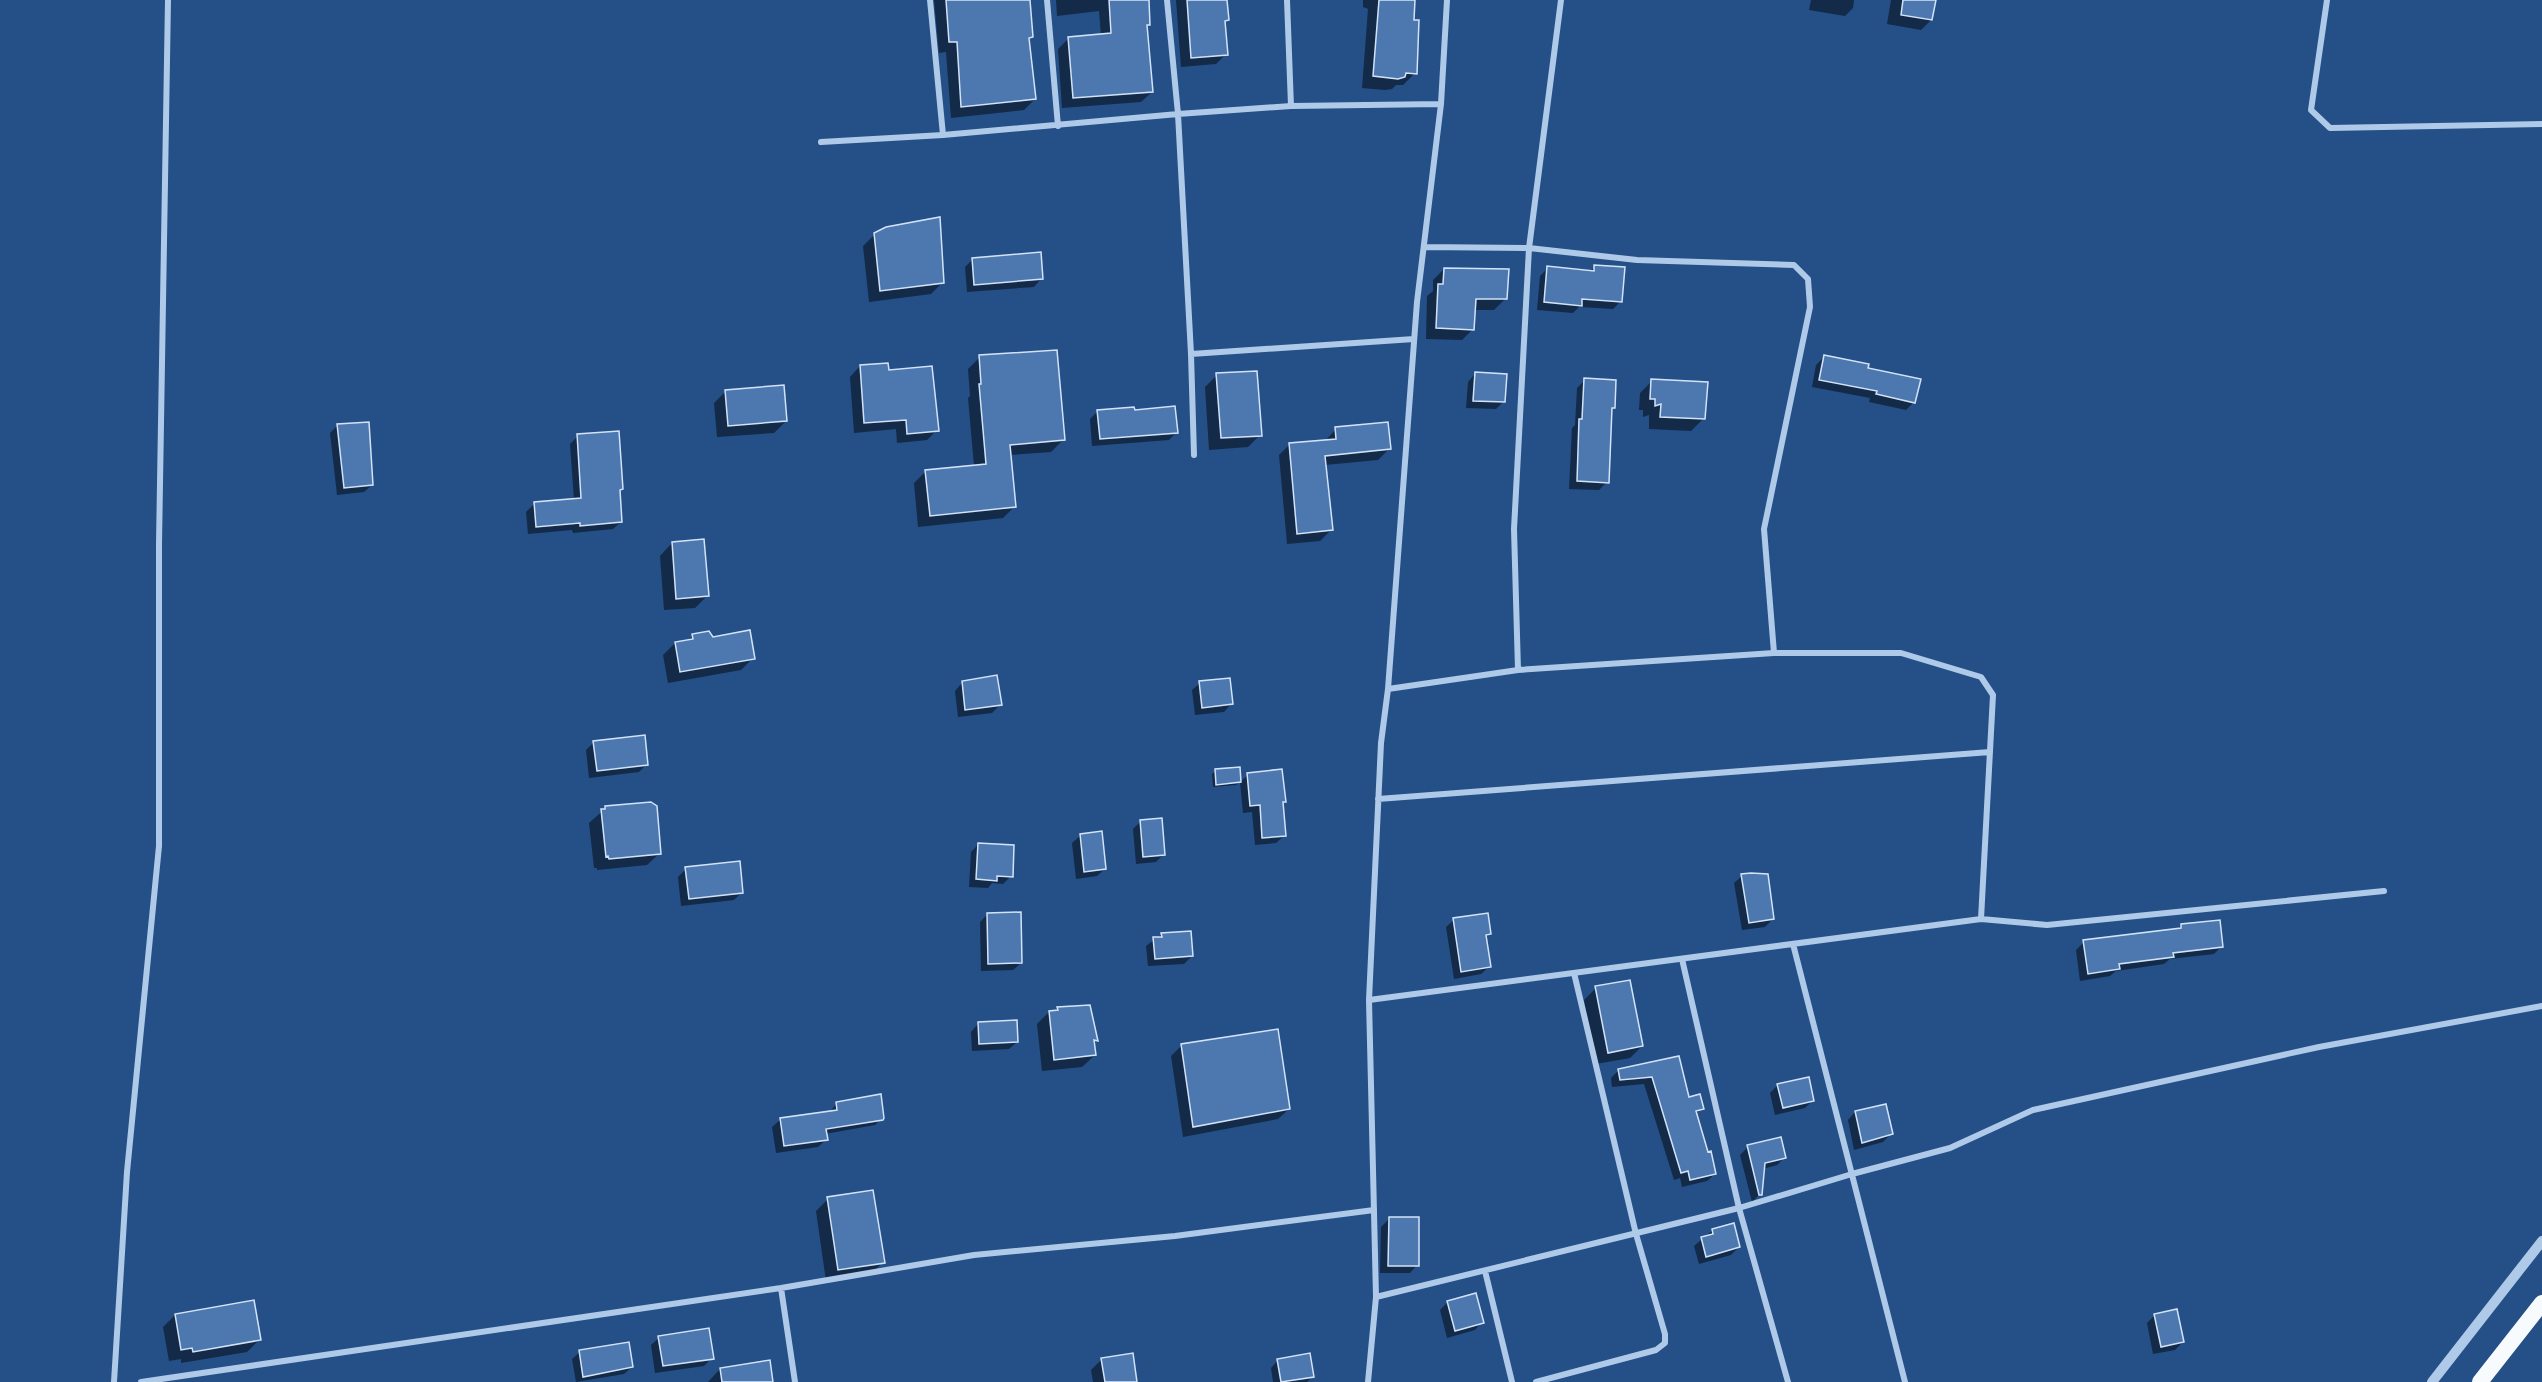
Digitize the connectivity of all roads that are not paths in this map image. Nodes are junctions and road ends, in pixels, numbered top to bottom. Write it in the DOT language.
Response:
graph roads {
  1 [pos="168,0"];
  2 [pos="930,0"];
  3 [pos="1047,0"];
  4 [pos="1167,0"];
  5 [pos="1287,0"];
  6 [pos="1447,0"];
  7 [pos="1561,0"];
  8 [pos="2327,0"];
  9 [pos="1441,104"];
  10 [pos="1291,106"];
  11 [pos="1178,114"];
  12 [pos="2542,124"];
  13 [pos="1058,126"];
  14 [pos="943,135"];
  15 [pos="821,142"];
  16 [pos="1424,247"];
  17 [pos="1529,248"];
  18 [pos="1414,339"];
  19 [pos="1191,354"];
  20 [pos="1194,455"];
  21 [pos="1774,653"];
  22 [pos="1518,670"];
  23 [pos="1388,689"];
  24 [pos="1990,752"];
  25 [pos="1378,799"];
  26 [pos="2384,891"];
  27 [pos="1981,919"];
  28 [pos="1793,944"];
  29 [pos="1682,959"];
  30 [pos="1574,973"];
  31 [pos="1369,1000"];
  32 [pos="2542,1006"];
  33 [pos="1852,1174"];
  34 [pos="1739,1208"];
  35 [pos="1374,1210"];
  36 [pos="1636,1234"];
  37 [pos="2542,1241"];
  38 [pos="1485,1271"];
  39 [pos="781,1288"];
  40 [pos="1376,1297"];
  41 [pos="2542,1303"];
  42 [pos="114,1382"];
  43 [pos="141,1382"];
  44 [pos="795,1382"];
  45 [pos="1368,1382"];
  46 [pos="1512,1382"];
  47 [pos="1536,1382"];
  48 [pos="1788,1382"];
  49 [pos="1905,1382"];
  50 [pos="2432,1382"];
  51 [pos="2480,1382"];
  1 -- 42 [label="street"];
  2 -- 14 [label="street"];
  3 -- 13 [label="street"];
  4 -- 11 [label="street"];
  5 -- 10 [label="street"];
  6 -- 9 [label="street"];
  7 -- 17 [label="street"];
  8 -- 12 [label="street"];
  9 -- 10 [label="street"];
  9 -- 16 [label="street"];
  10 -- 11 [label="street"];
  11 -- 13 [label="street"];
  11 -- 19 [label="street"];
  13 -- 14 [label="street"];
  14 -- 15 [label="street"];
  16 -- 17 [label="street"];
  16 -- 18 [label="street"];
  17 -- 21 [label="street"];
  17 -- 22 [label="street"];
  18 -- 19 [label="street"];
  18 -- 23 [label="street"];
  19 -- 20 [label="street"];
  21 -- 22 [label="street"];
  21 -- 24 [label="street"];
  22 -- 23 [label="street"];
  23 -- 25 [label="street"];
  24 -- 25 [label="street"];
  24 -- 27 [label="street"];
  25 -- 31 [label="street"];
  26 -- 27 [label="street"];
  27 -- 28 [label="street"];
  28 -- 29 [label="street"];
  28 -- 33 [label="street"];
  29 -- 30 [label="street"];
  29 -- 34 [label="street"];
  30 -- 31 [label="street"];
  30 -- 36 [label="street"];
  31 -- 35 [label="street"];
  32 -- 33 [label="street"];
  33 -- 34 [label="street"];
  33 -- 49 [label="street"];
  34 -- 36 [label="street"];
  34 -- 48 [label="street"];
  35 -- 39 [label="street"];
  35 -- 40 [label="street"];
  36 -- 38 [label="street"];
  36 -- 47 [label="street"];
  37 -- 50 [label="street"];
  38 -- 40 [label="street"];
  38 -- 46 [label="street"];
  39 -- 43 [label="street"];
  39 -- 44 [label="street"];
  40 -- 45 [label="street"];
  41 -- 51 [label="highway"];
}
